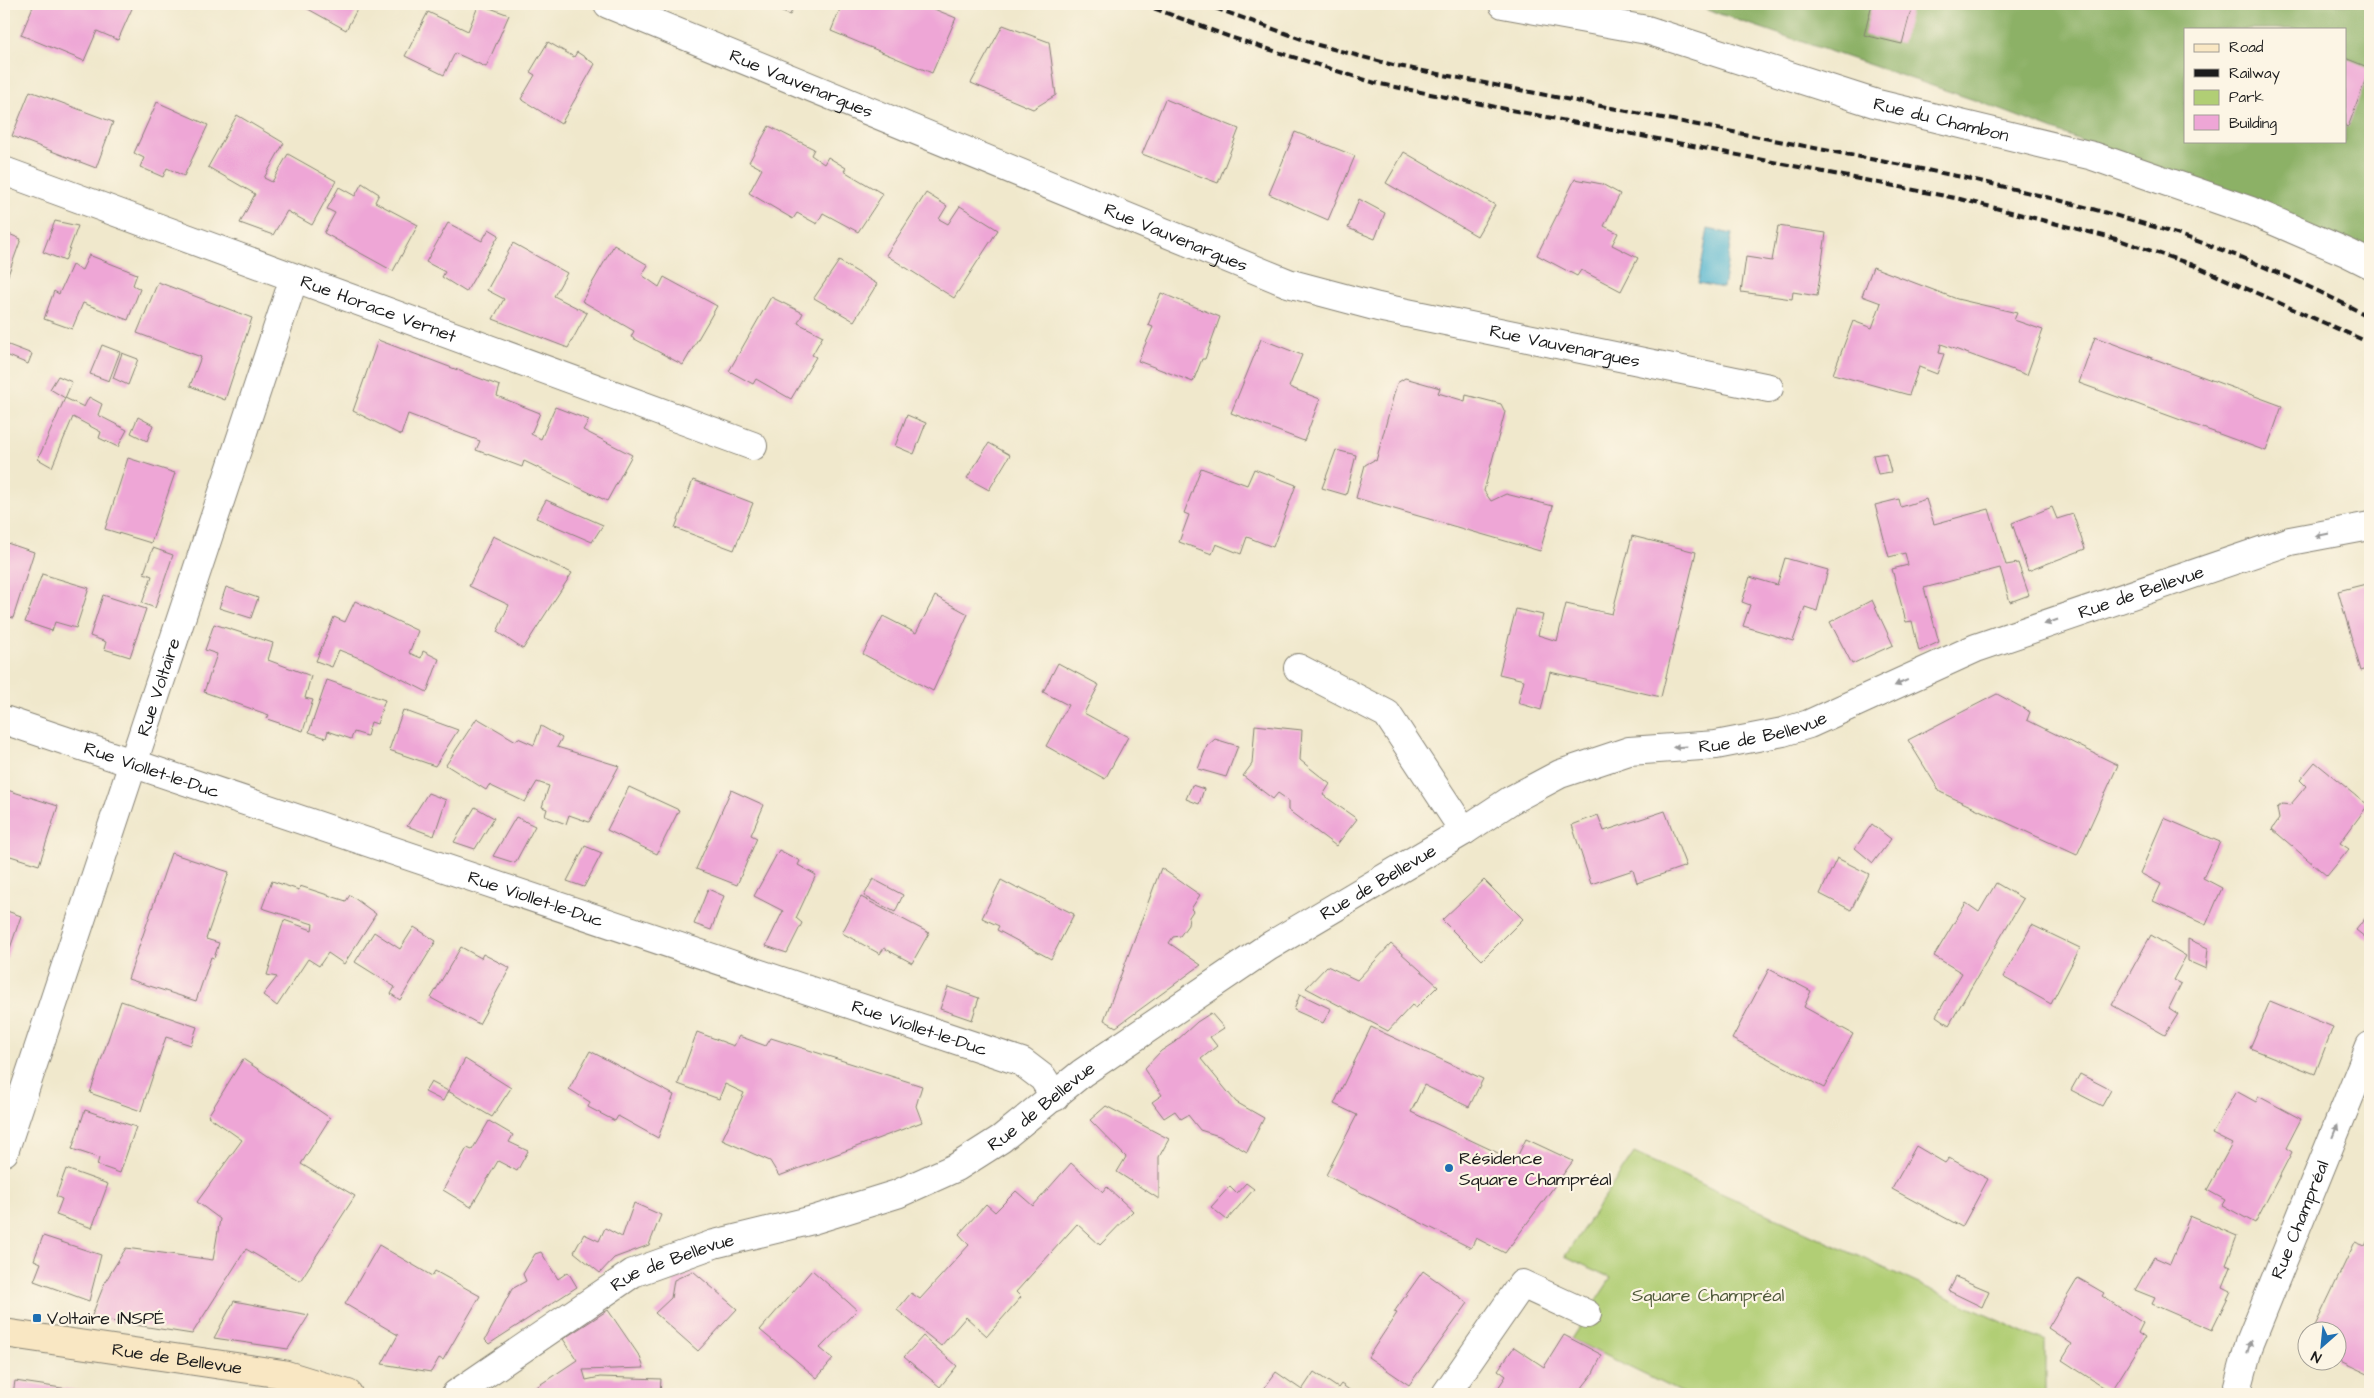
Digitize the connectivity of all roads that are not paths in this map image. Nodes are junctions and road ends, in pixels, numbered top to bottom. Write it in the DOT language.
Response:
graph roads {
  1 [pos="608,4"];
  2 [pos="1503,4"];
  3 [pos="4,171"];
  4 [pos="2370,264"];
  5 [pos="294,278"];
  6 [pos="1769,388"];
  7 [pos="753,446"];
  8 [pos="2370,526"];
  9 [pos="1298,668"];
  10 [pos="4,720"];
  11 [pos="133,764"];
  12 [pos="1464,831"];
  13 [pos="2370,1046"];
  14 [pos="1055,1097"];
  15 [pos="4,1152"];
  16 [pos="1587,1314"];
  17 [pos="4,1334"];
  18 [pos="348,1394"];
  19 [pos="456,1394"];
  20 [pos="1446,1394"];
  21 [pos="2236,1394"];
  1 -- 6 [label="street, Rue Vauvenargues"];
  2 -- 4 [label="street, Rue du Chambon"];
  3 -- 5 [label="street, Rue Horace Vernet"];
  5 -- 7 [label="street, Rue Horace Vernet"];
  5 -- 11 [label="street, Rue Voltaire"];
  8 -- 12 [label="street, Rue de Bellevue, one-way"];
  9 -- 12 [label="street"];
  10 -- 11 [label="street, Rue Viollet-le-Duc"];
  11 -- 14 [label="street, Rue Viollet-le-Duc"];
  11 -- 15 [label="street, Rue Voltaire"];
  12 -- 14 [label="street, Rue de Bellevue"];
  21 -- 13 [label="street, Rue Champréal, one-way"];
  14 -- 19 [label="street, Rue de Bellevue"];
  16 -- 20 [label="street"];
  17 -- 18 [label="main road, Rue de Bellevue"];
}
